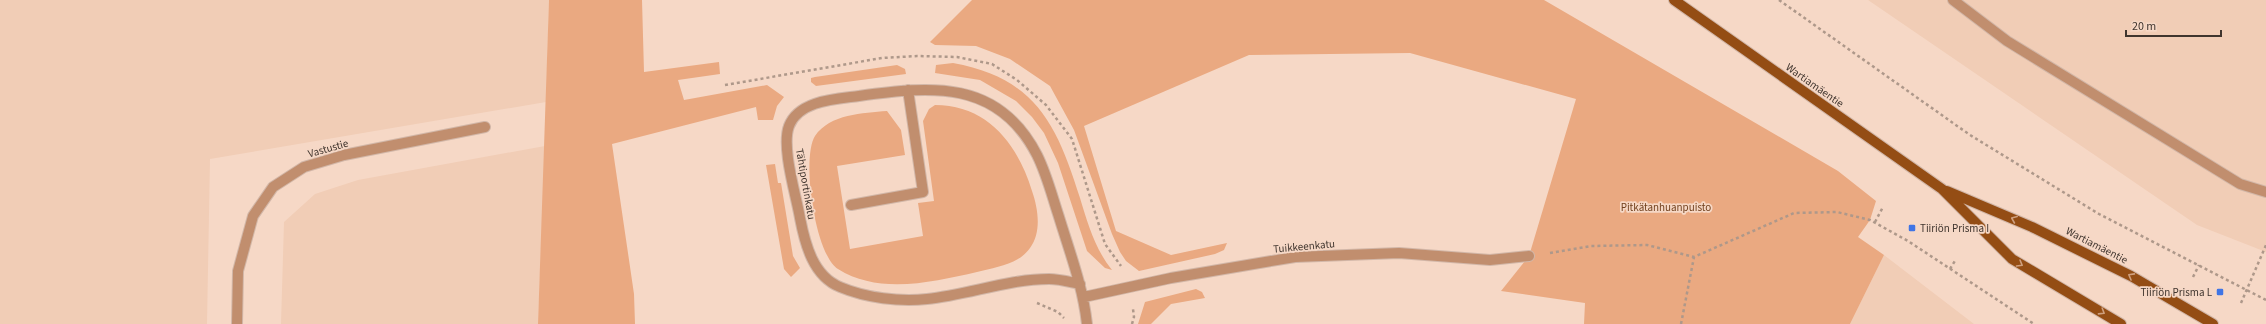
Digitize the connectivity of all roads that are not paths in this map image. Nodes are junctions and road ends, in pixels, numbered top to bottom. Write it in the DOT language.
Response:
graph roads {
  1 [pos="1674,0"];
  2 [pos="1953,0"];
  3 [pos="908,90"];
  4 [pos="485,127"];
  5 [pos="1942,189"];
  6 [pos="2266,192"];
  7 [pos="851,205"];
  8 [pos="1529,256"];
  9 [pos="1080,284"];
  10 [pos="1084,297"];
  11 [pos="237,324"];
  12 [pos="1087,324"];
  13 [pos="2121,324"];
  14 [pos="2213,324"];
  1 -- 5 [label="main road, Wartiamäentie"];
  2 -- 6 [label="street"];
  3 -- 7 [label="street"];
  3 -- 9 [label="street, Tähtiportinkatu"];
  3 -- 9 [label="street, Tähtiportinkatu"];
  4 -- 11 [label="street, Vastustie"];
  5 -- 13 [label="main road, Wartiamäentie, one-way"];
  14 -- 5 [label="main road, Wartiamäentie, one-way"];
  8 -- 10 [label="street, Tuikkeenkatu"];
  9 -- 10 [label="street, Tähtiportinkatu"];
  10 -- 12 [label="street, Tähtiportinkatu"];
}
